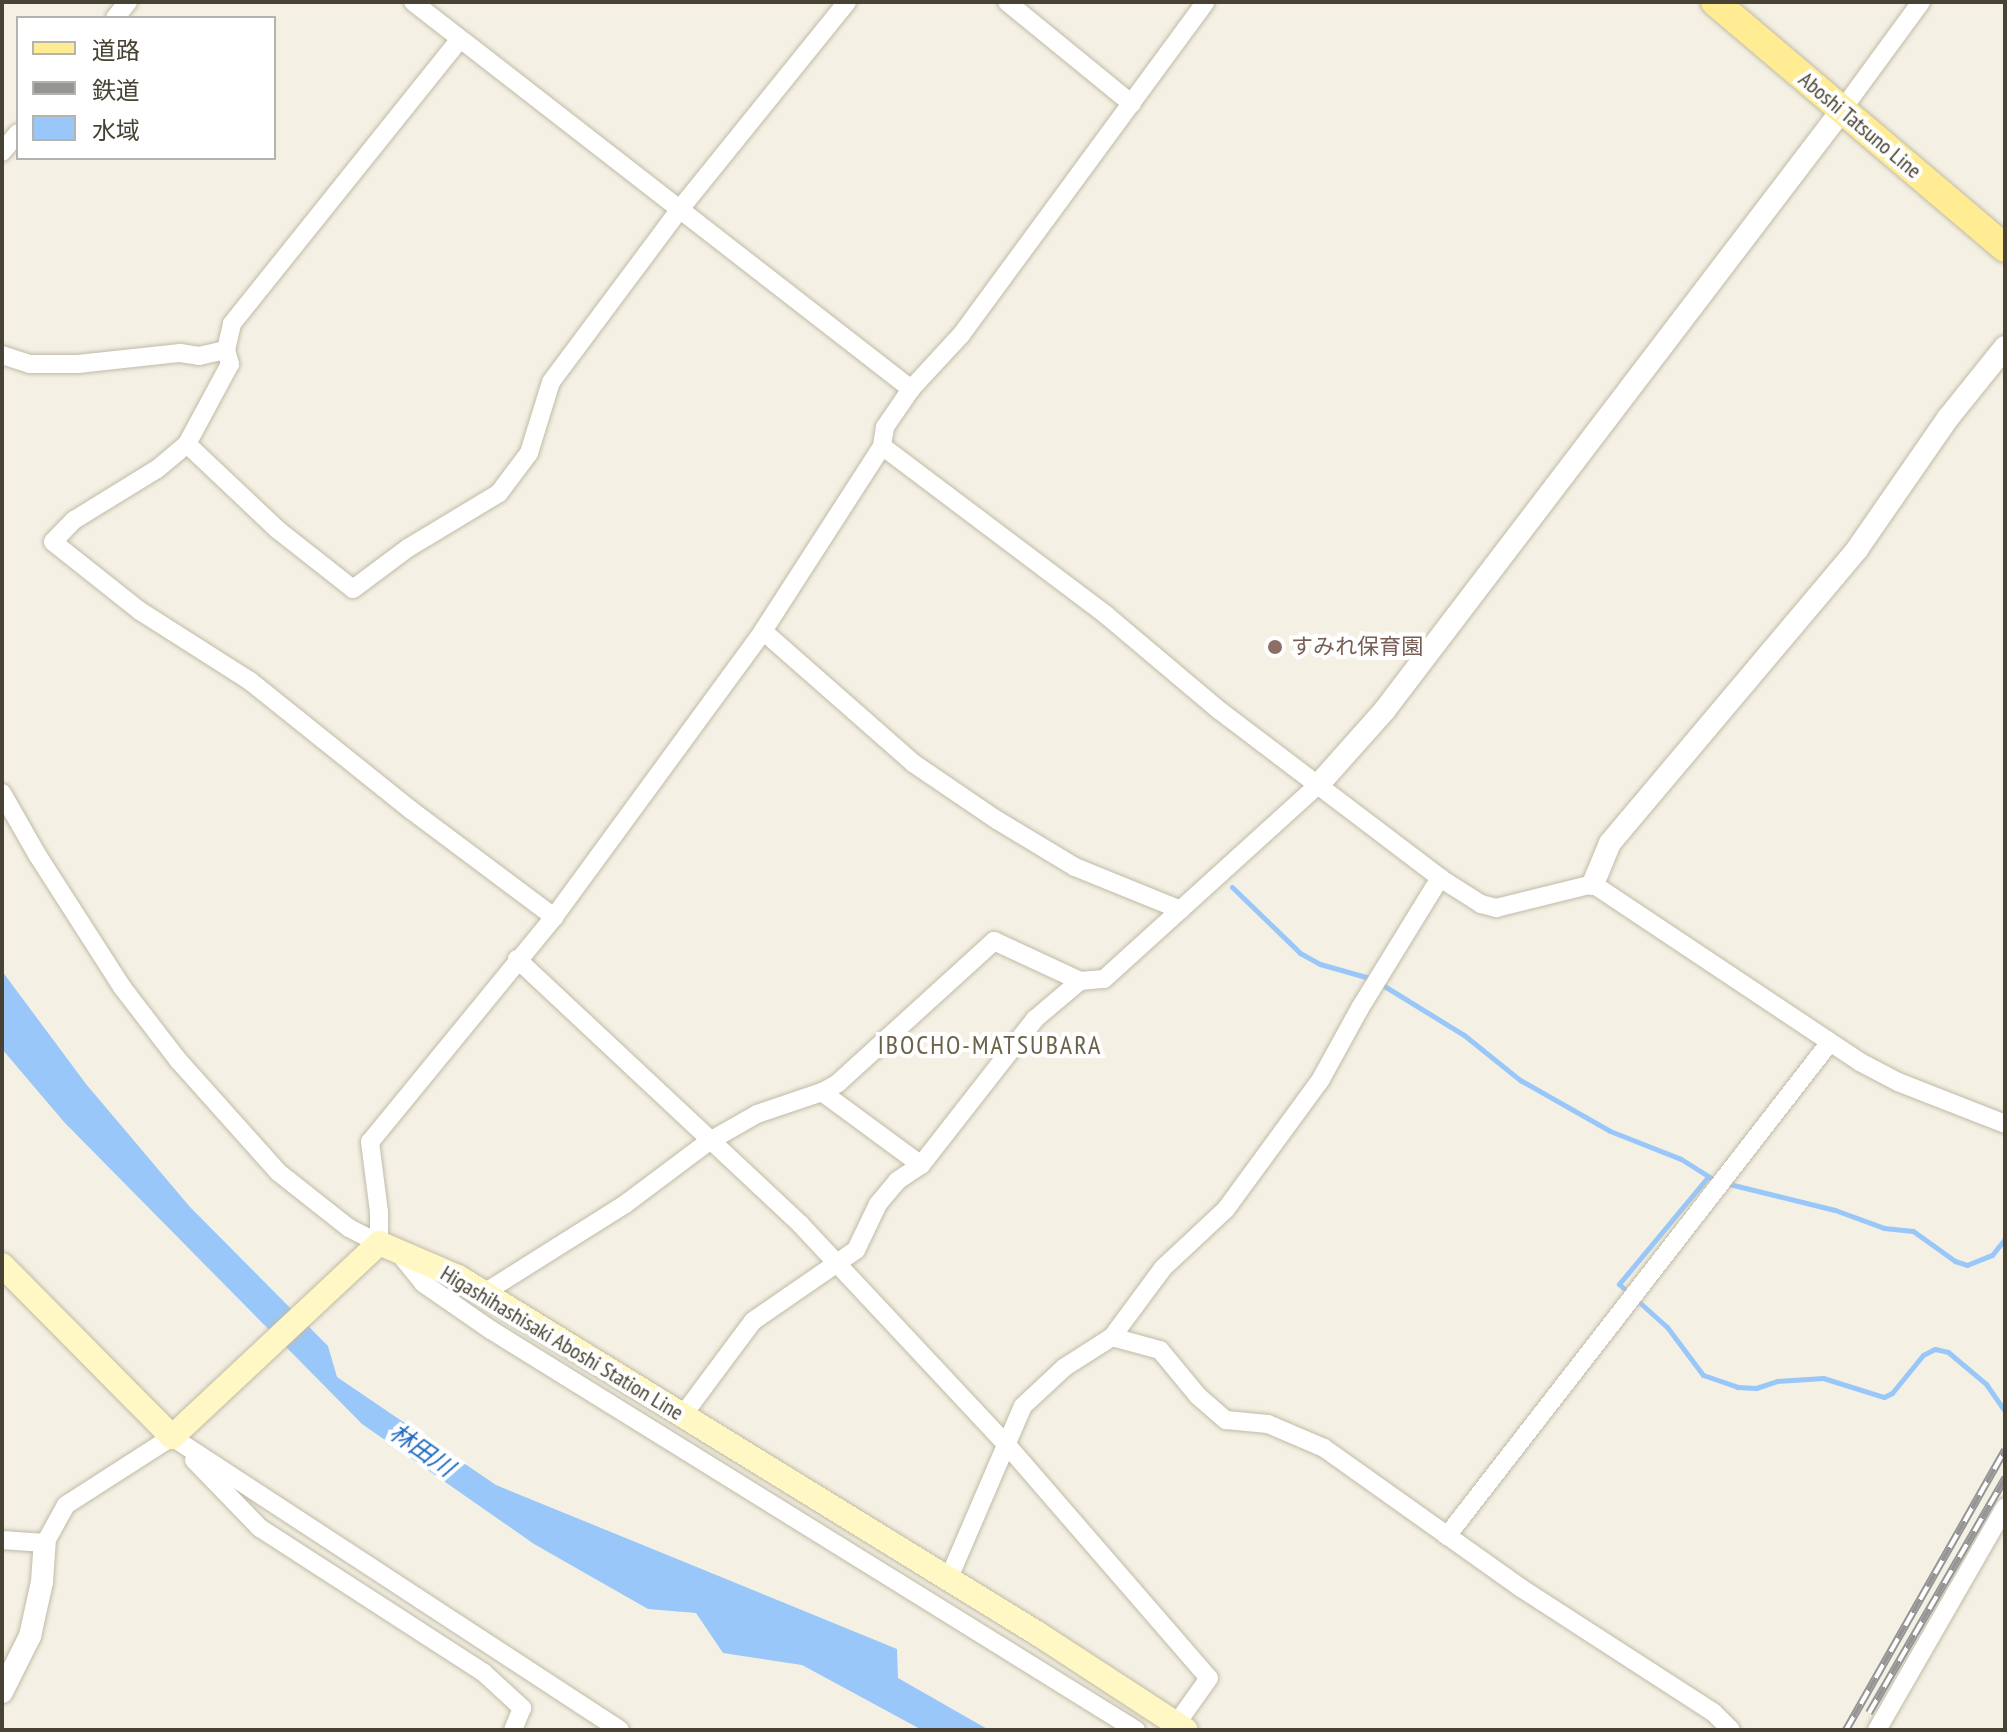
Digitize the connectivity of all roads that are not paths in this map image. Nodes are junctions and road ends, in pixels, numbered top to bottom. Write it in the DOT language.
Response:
graph roads {
  1 [pos="413,2"];
  2 [pos="847,2"];
  3 [pos="1007,2"];
  4 [pos="1206,2"];
  5 [pos="1715,2"];
  6 [pos="1921,2"];
  7 [pos="460,39"];
  8 [pos="1132,104"];
  9 [pos="1842,110"];
  10 [pos="16,135"];
  11 [pos="2,152"];
  12 [pos="680,209"];
  13 [pos="2005,248"];
  14 [pos="2005,347"];
  15 [pos="226,350"];
  16 [pos="2,355"];
  17 [pos="911,389"];
  18 [pos="187,444"];
  19 [pos="882,446"];
  20 [pos="763,631"];
  21 [pos="1319,784"];
  22 [pos="2,793"];
  23 [pos="1440,878"];
  24 [pos="1593,884"];
  25 [pos="1181,910"];
  26 [pos="554,917"];
  27 [pos="517,959"];
  28 [pos="1080,981"];
  29 [pos="1830,1042"];
  30 [pos="822,1092"];
  31 [pos="2005,1124"];
  32 [pos="708,1142"];
  33 [pos="921,1165"];
  34 [pos="388,1247"];
  35 [pos="2,1265"];
  36 [pos="837,1265"];
  37 [pos="484,1293"];
  38 [pos="1112,1337"];
  39 [pos="683,1415"];
  40 [pos="172,1437"];
  41 [pos="1007,1445"];
  42 [pos="2005,1507"];
  43 [pos="1447,1536"];
  44 [pos="2,1540"];
  45 [pos="45,1543"];
  46 [pos="948,1580"];
  47 [pos="2,1692"];
  48 [pos="1181,1727"];
  49 [pos="513,1730"];
  50 [pos="620,1730"];
  51 [pos="1136,1730"];
  52 [pos="1731,1730"];
  53 [pos="1877,1730"];
  1 -- 7 [label="street"];
  2 -- 12 [label="street"];
  3 -- 8 [label="street"];
  4 -- 8 [label="street"];
  5 -- 9 [label="main road, Aboshi Tatsuno Line"];
  6 -- 9 [label="street"];
  7 -- 12 [label="street"];
  7 -- 15 [label="street"];
  8 -- 17 [label="street"];
  9 -- 13 [label="main road, Aboshi Tatsuno Line"];
  9 -- 21 [label="street"];
  10 -- 11 [label="street"];
  12 -- 17 [label="street"];
  12 -- 18 [label="street"];
  14 -- 24 [label="street"];
  15 -- 16 [label="street"];
  15 -- 18 [label="street"];
  17 -- 19 [label="street"];
  18 -- 26 [label="street"];
  19 -- 20 [label="street"];
  19 -- 21 [label="street"];
  20 -- 25 [label="street"];
  20 -- 26 [label="street"];
  21 -- 23 [label="street"];
  21 -- 25 [label="street"];
  22 -- 34 [label="street"];
  23 -- 24 [label="street"];
  23 -- 38 [label="street"];
  24 -- 29 [label="street"];
  25 -- 28 [label="street"];
  26 -- 27 [label="street"];
  27 -- 32 [label="street"];
  27 -- 34 [label="street"];
  28 -- 30 [label="street"];
  28 -- 33 [label="street"];
  29 -- 31 [label="street"];
  29 -- 43 [label="street"];
  30 -- 32 [label="street"];
  30 -- 33 [label="street"];
  32 -- 36 [label="street"];
  32 -- 37 [label="street"];
  33 -- 36 [label="street"];
  34 -- 37 [label="main road, Higashihashisaki Aboshi Station Line"];
  34 -- 40 [label="main road"];
  34 -- 51 [label="street"];
  35 -- 40 [label="main road"];
  36 -- 39 [label="street"];
  36 -- 41 [label="street"];
  37 -- 39 [label="main road, Higashihashisaki Aboshi Station Line"];
  38 -- 41 [label="street"];
  38 -- 43 [label="street"];
  39 -- 46 [label="main road, Higashihashisaki Aboshi Station Line"];
  40 -- 45 [label="street"];
  40 -- 49 [label="street"];
  40 -- 50 [label="street"];
  41 -- 46 [label="street"];
  41 -- 48 [label="street"];
  42 -- 53 [label="street"];
  43 -- 52 [label="street"];
  44 -- 45 [label="street"];
  45 -- 47 [label="street"];
  46 -- 48 [label="main road, Higashihashisaki Aboshi Station Line"];
}
